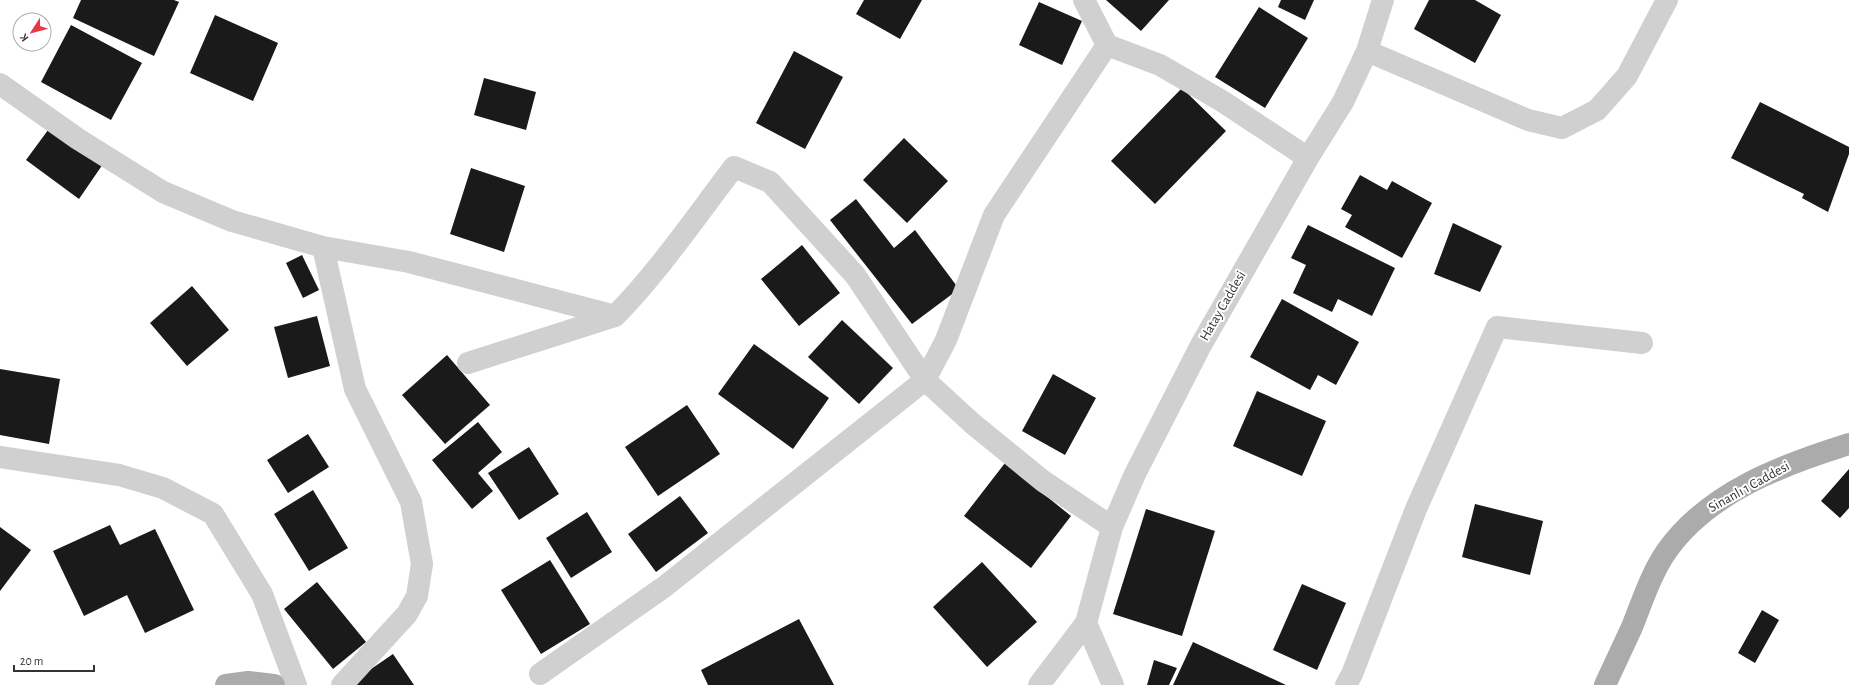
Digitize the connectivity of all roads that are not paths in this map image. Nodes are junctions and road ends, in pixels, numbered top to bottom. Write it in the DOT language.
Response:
graph roads {
  1 [pos="1084,0"];
  2 [pos="1383,0"];
  3 [pos="1666,0"];
  4 [pos="1107,45"];
  5 [pos="1367,51"];
  6 [pos="0,84"];
  7 [pos="1308,158"];
  8 [pos="323,247"];
  9 [pos="615,316"];
  10 [pos="1642,343"];
  11 [pos="468,363"];
  12 [pos="924,380"];
  13 [pos="1849,444"];
  14 [pos="0,457"];
  15 [pos="1112,527"];
  16 [pos="1086,623"];
  17 [pos="540,674"];
  18 [pos="226,685"];
  19 [pos="274,685"];
  20 [pos="296,685"];
  21 [pos="342,685"];
  22 [pos="1039,685"];
  23 [pos="1113,685"];
  24 [pos="1346,685"];
  25 [pos="1605,685"];
  1 -- 4 [label="street"];
  2 -- 5 [label="street, Hatay Caddesi"];
  3 -- 5 [label="street"];
  4 -- 7 [label="street"];
  4 -- 12 [label="street"];
  5 -- 7 [label="street, Hatay Caddesi"];
  6 -- 8 [label="street"];
  7 -- 15 [label="street, Hatay Caddesi"];
  8 -- 9 [label="street"];
  8 -- 21 [label="street"];
  9 -- 11 [label="street"];
  9 -- 12 [label="street"];
  10 -- 24 [label="street"];
  12 -- 15 [label="street"];
  12 -- 17 [label="street"];
  13 -- 25 [label="main road, Sinanlı 1 Caddesi"];
  14 -- 20 [label="street"];
  15 -- 16 [label="street, Hatay Caddesi"];
  16 -- 22 [label="street, Hatay Caddesi"];
  16 -- 23 [label="street"];
  18 -- 19 [label="main road"];
}
